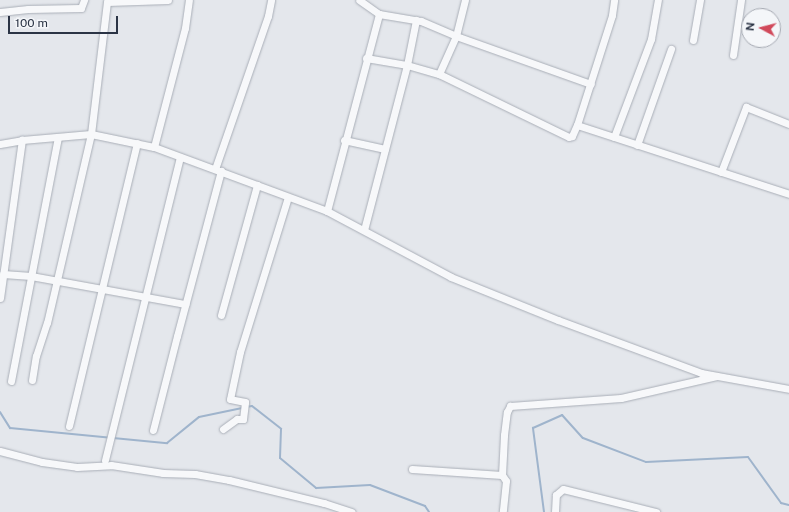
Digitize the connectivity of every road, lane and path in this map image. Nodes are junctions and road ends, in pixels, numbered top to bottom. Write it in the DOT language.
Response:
graph roads {
  1 [pos="84,0"];
  2 [pos="168,0"];
  3 [pos="189,0"];
  4 [pos="271,0"];
  5 [pos="359,0"];
  6 [pos="465,0"];
  7 [pos="614,0"];
  8 [pos="658,0"];
  9 [pos="700,0"];
  10 [pos="741,0"];
  11 [pos="112,1"];
  12 [pos="0,12"];
  13 [pos="379,14"];
  14 [pos="416,20"];
  15 [pos="456,36"];
  16 [pos="693,40"];
  17 [pos="671,49"];
  18 [pos="733,55"];
  19 [pos="366,58"];
  20 [pos="407,65"];
  21 [pos="439,74"];
  22 [pos="591,84"];
  23 [pos="789,124"];
  24 [pos="577,125"];
  25 [pos="91,134"];
  26 [pos="58,137"];
  27 [pos="614,137"];
  28 [pos="22,140"];
  29 [pos="344,140"];
  30 [pos="137,143"];
  31 [pos="0,144"];
  32 [pos="637,145"];
  33 [pos="154,147"];
  34 [pos="385,149"];
  35 [pos="180,157"];
  36 [pos="218,170"];
  37 [pos="721,172"];
  38 [pos="257,185"];
  39 [pos="789,194"];
  40 [pos="288,197"];
  41 [pos="326,211"];
  42 [pos="364,230"];
  43 [pos="3,274"];
  44 [pos="31,276"];
  45 [pos="57,281"];
  46 [pos="101,289"];
  47 [pos="145,297"];
  48 [pos="0,298"];
  49 [pos="185,304"];
  50 [pos="220,315"];
  51 [pos="719,376"];
  52 [pos="32,380"];
  53 [pos="11,381"];
  54 [pos="789,388"];
  55 [pos="69,426"];
  56 [pos="223,429"];
  57 [pos="153,430"];
  58 [pos="0,451"];
  59 [pos="105,460"];
  60 [pos="412,469"];
  61 [pos="502,474"];
  62 [pos="352,512"];
  63 [pos="503,512"];
  64 [pos="555,512"];
  65 [pos="656,512"];
  1 -- 12 [label="street"];
  2 -- 11 [label="street"];
  3 -- 33 [label="street"];
  4 -- 36 [label="street"];
  5 -- 13 [label="street"];
  6 -- 15 [label="street"];
  7 -- 22 [label="street"];
  8 -- 27 [label="street"];
  9 -- 16 [label="street"];
  10 -- 18 [label="street"];
  11 -- 25 [label="street"];
  13 -- 14 [label="street"];
  13 -- 19 [label="street"];
  14 -- 15 [label="street"];
  14 -- 20 [label="street"];
  15 -- 21 [label="street"];
  15 -- 22 [label="street"];
  17 -- 32 [label="street"];
  19 -- 20 [label="street"];
  19 -- 29 [label="street"];
  20 -- 21 [label="street"];
  20 -- 34 [label="street"];
  21 -- 24 [label="street"];
  22 -- 24 [label="street"];
  23 -- 37 [label="street"];
  24 -- 27 [label="street"];
  25 -- 26 [label="street"];
  25 -- 30 [label="street"];
  25 -- 45 [label="street"];
  26 -- 28 [label="street"];
  26 -- 44 [label="street"];
  27 -- 32 [label="street"];
  28 -- 31 [label="street"];
  28 -- 43 [label="street"];
  29 -- 34 [label="street"];
  29 -- 41 [label="street"];
  30 -- 33 [label="street"];
  30 -- 46 [label="street"];
  32 -- 37 [label="street"];
  33 -- 35 [label="street"];
  34 -- 42 [label="street"];
  35 -- 36 [label="street"];
  35 -- 47 [label="street"];
  36 -- 38 [label="street"];
  36 -- 49 [label="street"];
  37 -- 39 [label="street"];
  38 -- 40 [label="street"];
  38 -- 50 [label="street"];
  40 -- 41 [label="street"];
  40 -- 56 [label="street"];
  41 -- 42 [label="street"];
  42 -- 51 [label="street"];
  43 -- 44 [label="street"];
  43 -- 48 [label="street"];
  44 -- 45 [label="street"];
  44 -- 53 [label="street"];
  45 -- 46 [label="street"];
  45 -- 52 [label="street"];
  46 -- 47 [label="street"];
  46 -- 55 [label="street"];
  47 -- 49 [label="street"];
  47 -- 59 [label="street"];
  49 -- 57 [label="street"];
  51 -- 54 [label="street"];
  51 -- 61 [label="street"];
  58 -- 62 [label="street"];
  60 -- 61 [label="street"];
  61 -- 63 [label="street"];
  64 -- 65 [label="street"];
}
